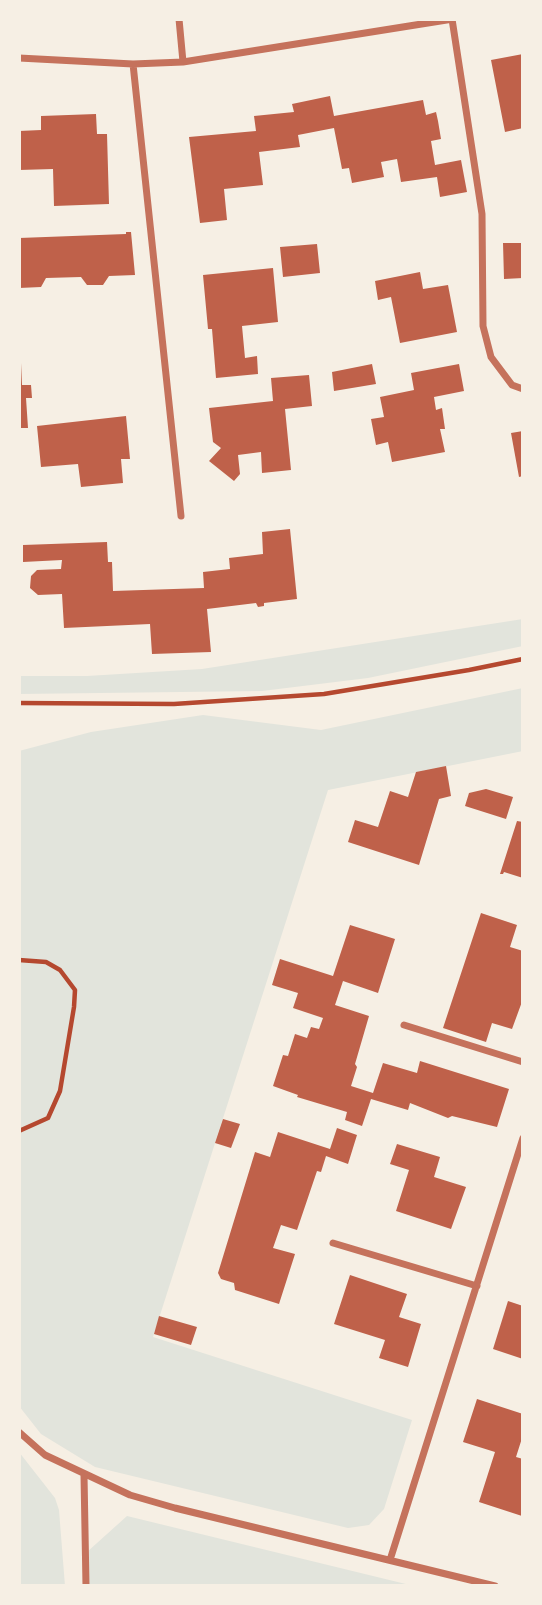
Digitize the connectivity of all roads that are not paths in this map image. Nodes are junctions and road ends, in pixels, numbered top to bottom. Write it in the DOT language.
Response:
graph roads {
  1 [pos="179,19"];
  2 [pos="453,19"];
  3 [pos="19,58"];
  4 [pos="183,62"];
  5 [pos="133,64"];
  6 [pos="523,389"];
  7 [pos="181,516"];
  8 [pos="404,1025"];
  9 [pos="523,1062"];
  10 [pos="523,1138"];
  11 [pos="333,1243"];
  12 [pos="477,1286"];
  13 [pos="19,1432"];
  14 [pos="84,1475"];
  15 [pos="390,1560"];
  16 [pos="86,1586"];
  17 [pos="495,1586"];
  1 -- 4 [label="street"];
  2 -- 4 [label="street"];
  2 -- 6 [label="street"];
  3 -- 5 [label="street"];
  4 -- 5 [label="street"];
  5 -- 7 [label="street"];
  8 -- 9 [label="street"];
  10 -- 12 [label="street"];
  11 -- 12 [label="street"];
  12 -- 15 [label="street"];
  13 -- 14 [label="street"];
  14 -- 15 [label="street"];
  14 -- 16 [label="street"];
  15 -- 17 [label="street"];
}
